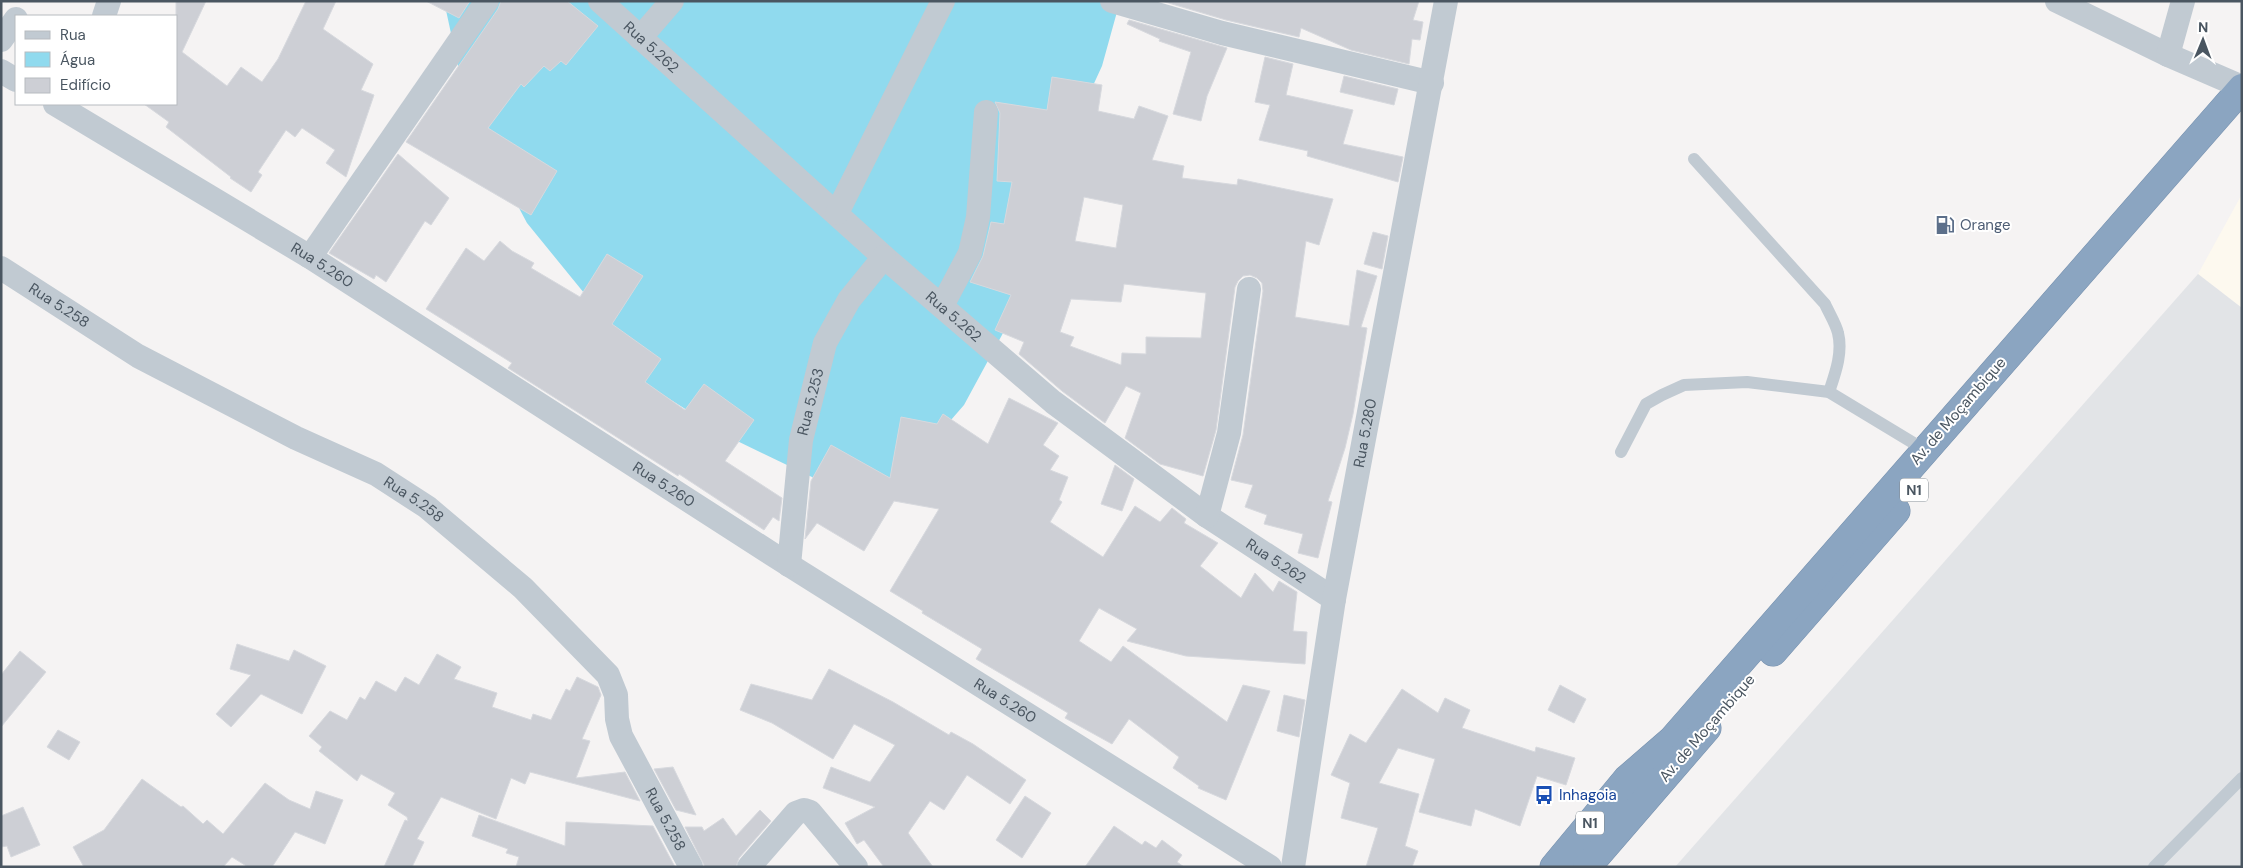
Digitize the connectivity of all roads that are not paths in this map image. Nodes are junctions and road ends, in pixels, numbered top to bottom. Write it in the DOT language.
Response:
graph roads {
  1 [pos="28,1"];
  2 [pos="109,1"];
  3 [pos="487,1"];
  4 [pos="600,1"];
  5 [pos="672,1"];
  6 [pos="943,1"];
  7 [pos="1112,1"];
  8 [pos="1446,1"];
  9 [pos="2057,1"];
  10 [pos="2183,1"];
  11 [pos="19,15"];
  12 [pos="104,15"];
  13 [pos="15,21"];
  14 [pos="640,38"];
  15 [pos="1,40"];
  16 [pos="2168,55"];
  17 [pos="1,71"];
  18 [pos="15,79"];
  19 [pos="1432,83"];
  20 [pos="2242,87"];
  21 [pos="68,107"];
  22 [pos="986,112"];
  23 [pos="2242,114"];
  24 [pos="1694,159"];
  25 [pos="837,213"];
  26 [pos="310,257"];
  27 [pos="884,257"];
  28 [pos="1,268"];
  29 [pos="1249,289"];
  30 [pos="942,306"];
  31 [pos="1829,392"];
  32 [pos="1925,450"];
  33 [pos="1622,452"];
  34 [pos="1207,516"];
  35 [pos="789,565"];
  36 [pos="1334,599"];
  37 [pos="2242,778"];
  38 [pos="691,867"];
  39 [pos="750,867"];
  40 [pos="856,867"];
  41 [pos="1270,867"];
  42 [pos="1293,867"];
  43 [pos="1554,867"];
  44 [pos="1588,867"];
  45 [pos="2154,867"];
  1 -- 11 [label="street"];
  2 -- 12 [label="street"];
  3 -- 26 [label="street"];
  4 -- 14 [label="street, Rua 5.262"];
  5 -- 14 [label="street"];
  6 -- 25 [label="street"];
  7 -- 19 [label="street"];
  8 -- 19 [label="street, Rua 5.280"];
  9 -- 16 [label="street"];
  10 -- 16 [label="street"];
  13 -- 15 [label="street"];
  14 -- 25 [label="street, Rua 5.262"];
  16 -- 20 [label="street"];
  17 -- 18 [label="street"];
  19 -- 36 [label="street, Rua 5.280"];
  20 -- 32 [label="highway, Av. de Moçambique / N1"];
  21 -- 26 [label="street, Rua 5.260"];
  22 -- 30 [label="street"];
  23 -- 44 [label="highway, Av. de Moçambique / N1"];
  24 -- 31 [label="lane"];
  25 -- 27 [label="street, Rua 5.262"];
  26 -- 35 [label="street, Rua 5.260"];
  27 -- 30 [label="street, Rua 5.262"];
  27 -- 35 [label="street, Rua 5.253"];
  28 -- 38 [label="street, Rua 5.258"];
  29 -- 34 [label="street"];
  30 -- 34 [label="street, Rua 5.262"];
  31 -- 32 [label="lane"];
  31 -- 33 [label="lane"];
  32 -- 43 [label="highway, Av. de Moçambique / N1"];
  34 -- 36 [label="street, Rua 5.262"];
  35 -- 41 [label="street, Rua 5.260"];
  36 -- 42 [label="street, Rua 5.280"];
  37 -- 45 [label="lane"];
  39 -- 40 [label="street"];
}
